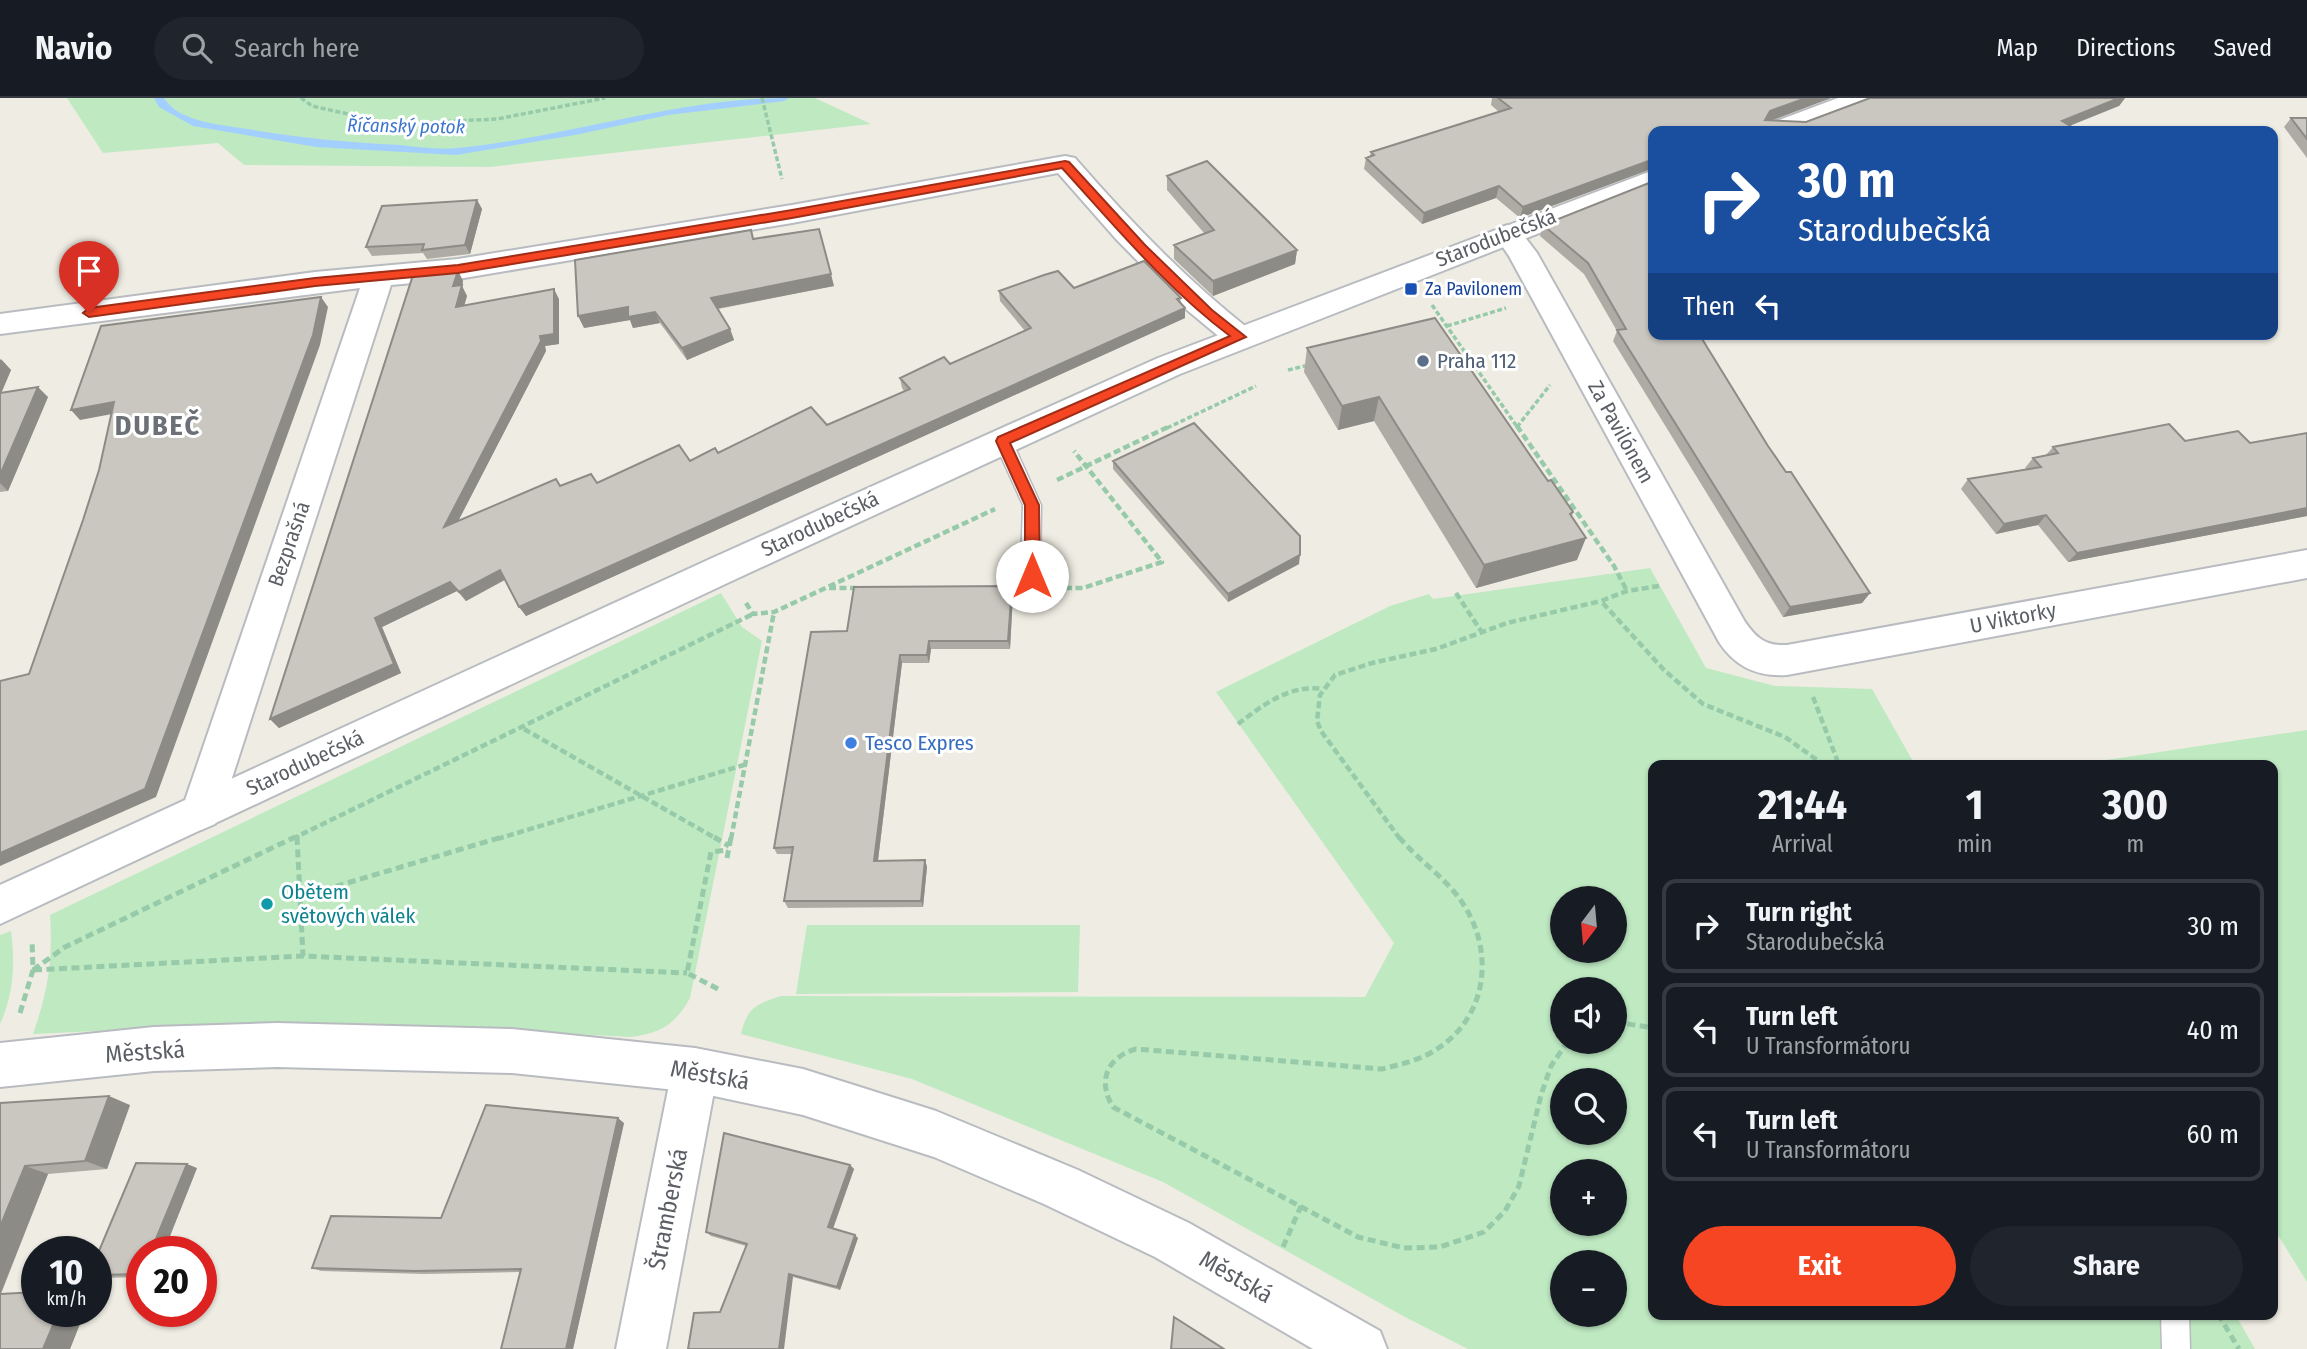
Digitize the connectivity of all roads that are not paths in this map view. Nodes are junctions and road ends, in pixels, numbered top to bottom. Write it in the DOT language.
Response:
graph roads {
  1 [pos="1862,98"];
  2 [pos="1789,126"];
  3 [pos="1648,180"];
  4 [pos="1508,234"];
  5 [pos="379,276"];
  6 [pos="0,324"];
  7 [pos="1239,337"];
  8 [pos="1003,441"];
  9 [pos="2307,564"];
  10 [pos="1030,595"];
  11 [pos="1732,632"];
  12 [pos="201,812"];
  13 [pos="0,905"];
  14 [pos="1,1065"];
  15 [pos="695,1070"];
  16 [pos="2175,1320"];
  17 [pos="641,1349"];
  18 [pos="1362,1349"];
  19 [pos="2176,1349"];
  1 -- 2 [label="street"];
  3 -- 4 [label="street, Starodubečská"];
  4 -- 7 [label="street, Starodubečská"];
  4 -- 11 [label="street, Za Pavilónem"];
  5 -- 6 [label="street"];
  5 -- 7 [label="street"];
  5 -- 12 [label="street, Bezprašná"];
  7 -- 8 [label="street, Starodubečská"];
  8 -- 10 [label="lane"];
  8 -- 12 [label="street, Starodubečská"];
  9 -- 11 [label="street, U Viktorky"];
  12 -- 13 [label="street, Starodubečská"];
  14 -- 15 [label="street, Městská"];
  15 -- 17 [label="street, Štramberská"];
  15 -- 18 [label="street, Městská"];
  16 -- 19 [label="lane"];
}
